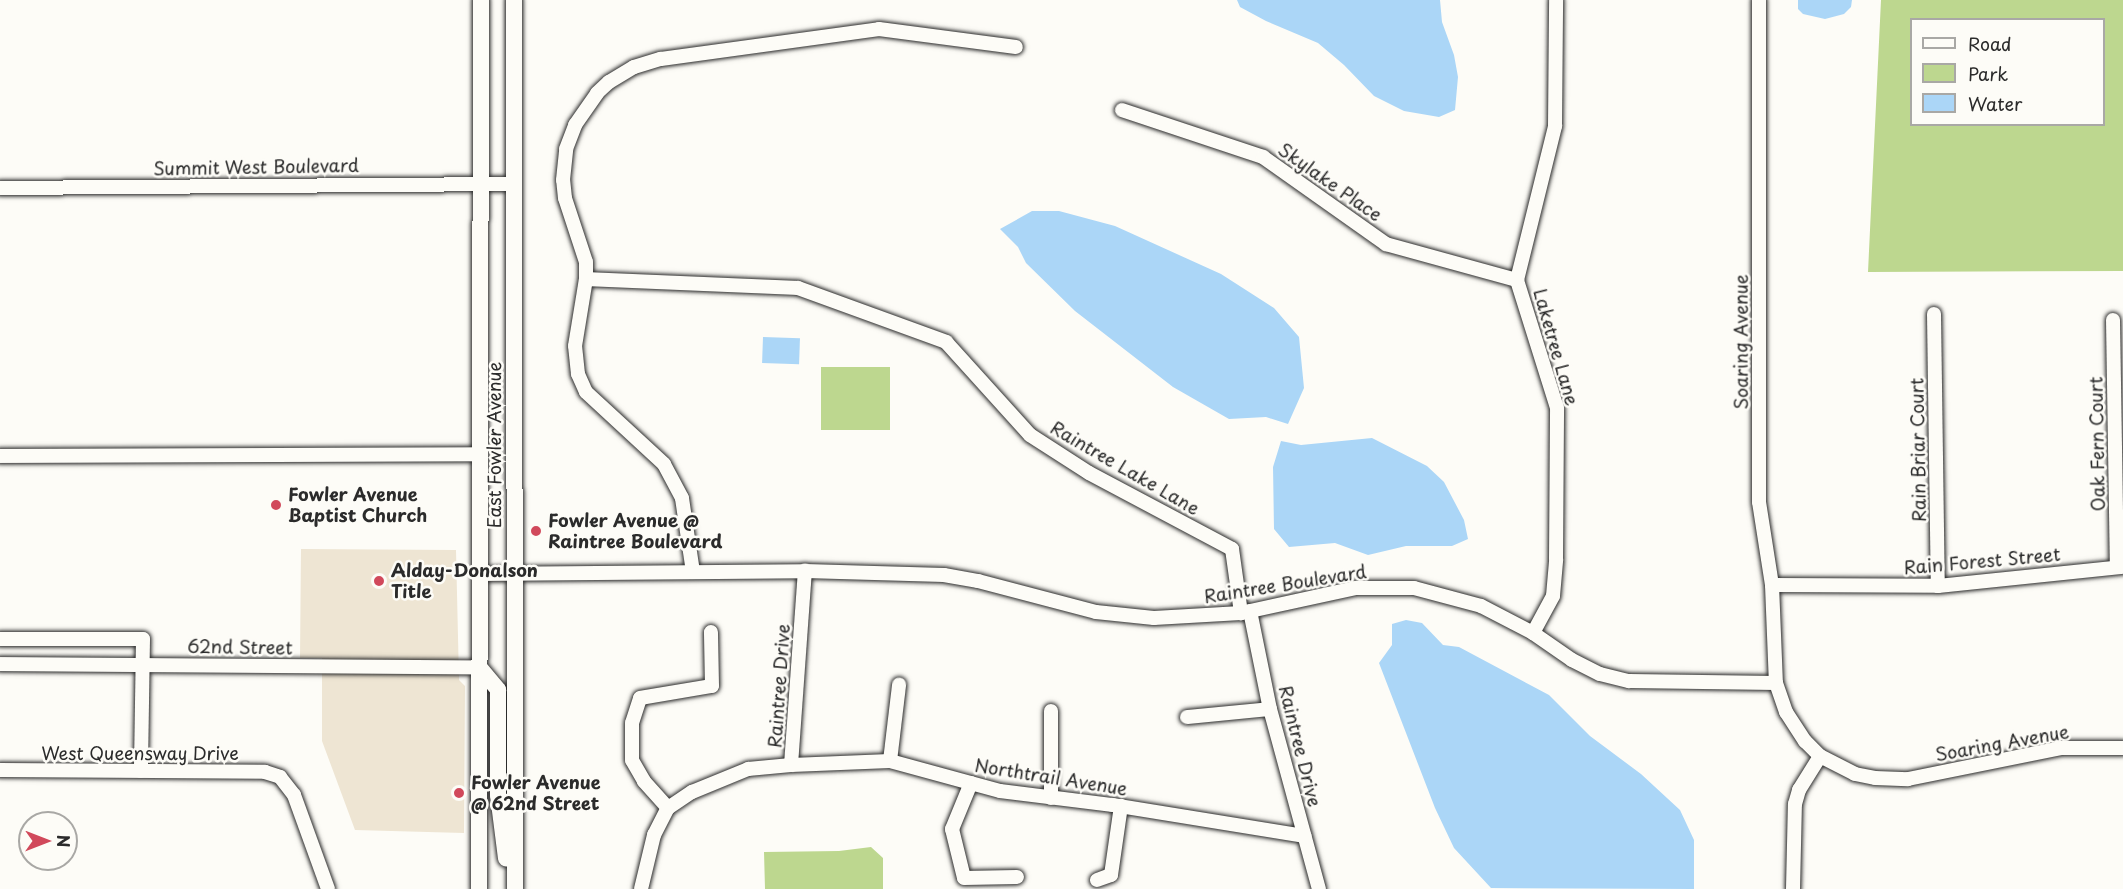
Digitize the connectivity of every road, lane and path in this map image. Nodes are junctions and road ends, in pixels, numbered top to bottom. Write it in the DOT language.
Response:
graph roads {
  1 [pos="481,0"];
  2 [pos="514,0"];
  3 [pos="1556,0"];
  4 [pos="1759,0"];
  5 [pos="1016,47"];
  6 [pos="1122,110"];
  7 [pos="480,183"];
  8 [pos="513,184"];
  9 [pos="0,188"];
  10 [pos="586,279"];
  11 [pos="1517,280"];
  12 [pos="1934,314"];
  13 [pos="2113,320"];
  14 [pos="480,454"];
  15 [pos="0,456"];
  16 [pos="2120,567"];
  17 [pos="805,571"];
  18 [pos="693,572"];
  19 [pos="479,574"];
  20 [pos="513,575"];
  21 [pos="1772,585"];
  22 [pos="1938,586"];
  23 [pos="1245,612"];
  24 [pos="711,632"];
  25 [pos="1533,633"];
  26 [pos="0,639"];
  27 [pos="143,663"];
  28 [pos="0,664"];
  29 [pos="479,667"];
  30 [pos="1776,683"];
  31 [pos="899,685"];
  32 [pos="1270,709"];
  33 [pos="1051,711"];
  34 [pos="1187,717"];
  35 [pos="2123,748"];
  36 [pos="1820,756"];
  37 [pos="890,761"];
  38 [pos="791,765"];
  39 [pos="0,771"];
  40 [pos="141,771"];
  41 [pos="971,783"];
  42 [pos="1051,798"];
  43 [pos="1120,806"];
  44 [pos="668,808"];
  45 [pos="1305,836"];
  46 [pos="1017,877"];
  47 [pos="1097,880"];
  48 [pos="328,889"];
  49 [pos="479,889"];
  50 [pos="509,889"];
  51 [pos="515,889"];
  52 [pos="641,889"];
  53 [pos="1319,889"];
  54 [pos="1793,889"];
  1 -- 7 [label="main road, East Fowler Avenue"];
  2 -- 8 [label="main road, East Fowler Avenue"];
  3 -- 11 [label="street, Laketree Lane"];
  4 -- 21 [label="street, Soaring Avenue"];
  5 -- 10 [label="street"];
  6 -- 11 [label="street, Skylake Place"];
  7 -- 8 [label="street, Summit West Boulevard"];
  7 -- 9 [label="street, Summit West Boulevard"];
  7 -- 14 [label="main road, East Fowler Avenue"];
  8 -- 20 [label="main road, East Fowler Avenue"];
  10 -- 18 [label="street"];
  10 -- 23 [label="street, Raintree Lake Lane"];
  11 -- 25 [label="street, Laketree Lane"];
  12 -- 22 [label="street, Rain Briar Court"];
  13 -- 16 [label="street, Oak Fern Court"];
  14 -- 15 [label="street"];
  14 -- 19 [label="main road, East Fowler Avenue"];
  16 -- 22 [label="street, Rain Forest Street"];
  17 -- 18 [label="street, Raintree Boulevard"];
  17 -- 23 [label="street, Raintree Boulevard"];
  17 -- 38 [label="street, Raintree Drive"];
  18 -- 20 [label="street, Raintree Boulevard"];
  19 -- 20 [label="street, Raintree Boulevard"];
  19 -- 29 [label="main road, East Fowler Avenue"];
  20 -- 51 [label="main road, East Fowler Avenue"];
  21 -- 22 [label="street, Rain Forest Street"];
  21 -- 30 [label="street, Soaring Avenue"];
  23 -- 25 [label="street, Raintree Boulevard"];
  23 -- 32 [label="street, Raintree Drive"];
  24 -- 44 [label="street"];
  25 -- 30 [label="street, Raintree Boulevard"];
  26 -- 27 [label="street"];
  27 -- 28 [label="street, 62nd Street"];
  27 -- 29 [label="street, 62nd Street"];
  27 -- 40 [label="street"];
  29 -- 49 [label="main road, East Fowler Avenue"];
  29 -- 50 [label="main road"];
  30 -- 36 [label="street"];
  31 -- 37 [label="street"];
  32 -- 34 [label="street"];
  32 -- 45 [label="street, Raintree Drive"];
  33 -- 42 [label="street"];
  35 -- 36 [label="street, Soaring Avenue"];
  36 -- 54 [label="street"];
  37 -- 38 [label="street, Northtrail Avenue"];
  37 -- 41 [label="street, Northtrail Avenue"];
  38 -- 44 [label="street, Raintree Drive"];
  39 -- 40 [label="street, West Queensway Drive"];
  40 -- 48 [label="street, West Queensway Drive"];
  41 -- 42 [label="street, Northtrail Avenue"];
  41 -- 46 [label="street"];
  42 -- 43 [label="street, Northtrail Avenue"];
  43 -- 45 [label="street, Northtrail Avenue"];
  43 -- 47 [label="street"];
  44 -- 52 [label="street, Raintree Drive"];
  45 -- 53 [label="street, Raintree Drive"];
}
